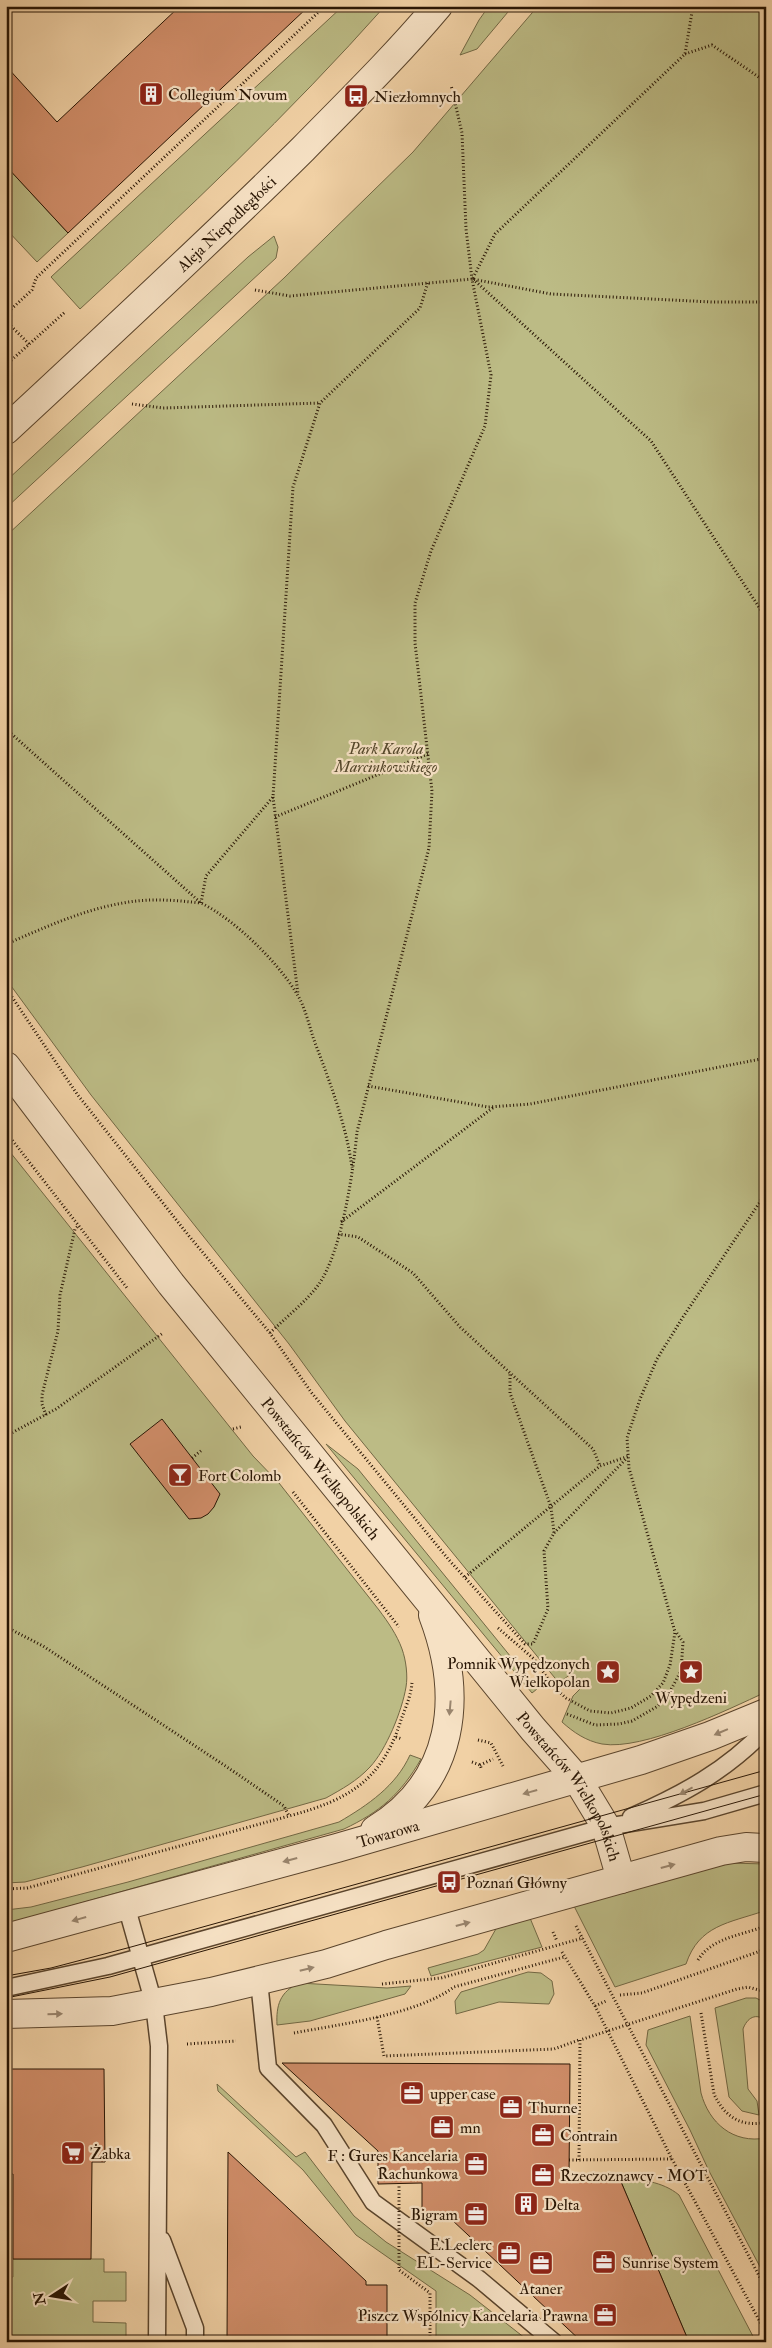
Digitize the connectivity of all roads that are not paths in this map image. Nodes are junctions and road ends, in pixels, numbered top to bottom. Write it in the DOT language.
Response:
graph roads {
  1 [pos="438,6"];
  2 [pos="6,430"];
  3 [pos="6,1066"];
  4 [pos="422,1594"];
  5 [pos="766,1713"];
  6 [pos="766,1729"];
  7 [pos="577,1779"];
  8 [pos="766,1794"];
  9 [pos="606,1828"];
  10 [pos="338,1848"];
  11 [pos="766,1848"];
  12 [pos="621,1878"];
  13 [pos="126,1905"];
  14 [pos="6,1938"];
  15 [pos="141,1957"];
  16 [pos="259,1981"];
  17 [pos="6,1988"];
  18 [pos="154,2004"];
  19 [pos="6,2014"];
  20 [pos="158,2231"];
  21 [pos="157,2342"];
  22 [pos="195,2342"];
  23 [pos="554,2342"];
  1 -- 2 [label="street, Aleja Niepodległości"];
  3 -- 4 [label="street, Powstańców Wielkopolskich"];
  4 -- 7 [label="street, Powstańców Wielkopolskich"];
  4 -- 10 [label="street, one-way"];
  5 -- 7 [label="street, Towarowa, one-way"];
  6 -- 9 [label="lane, one-way"];
  7 -- 9 [label="street, Powstańców Wielkopolskich"];
  7 -- 10 [label="street, Towarowa, one-way"];
  8 -- 9 [label="lane"];
  9 -- 12 [label="street, Powstańców Wielkopolskich"];
  9 -- 15 [label="lane"];
  10 -- 13 [label="street, Towarowa, one-way"];
  12 -- 11 [label="street, one-way"];
  16 -- 12 [label="street, one-way"];
  13 -- 14 [label="street, Towarowa, one-way"];
  13 -- 15 [label="lane"];
  15 -- 17 [label="lane"];
  15 -- 18 [label="lane"];
  16 -- 18 [label="street"];
  16 -- 23 [label="lane"];
  19 -- 18 [label="street, one-way"];
  18 -- 20 [label="lane"];
  20 -- 21 [label="lane"];
  20 -- 22 [label="lane"];
}
